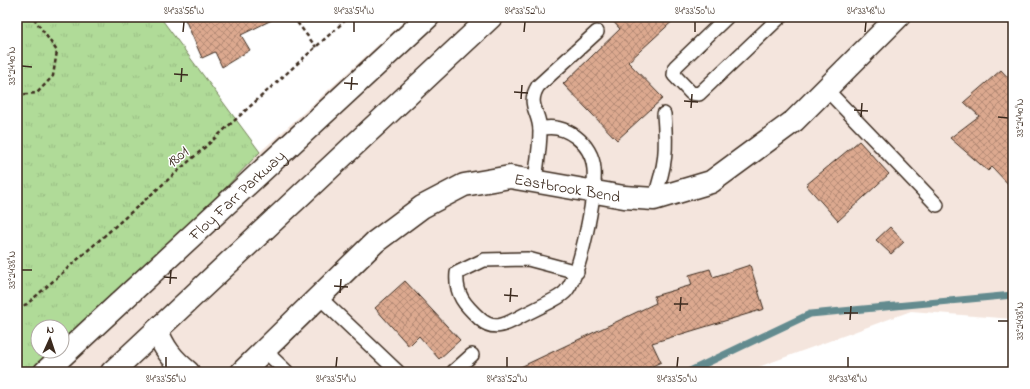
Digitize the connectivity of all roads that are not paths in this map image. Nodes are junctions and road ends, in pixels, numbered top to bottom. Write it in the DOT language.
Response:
graph roads {
  1 [pos="428,17"];
  2 [pos="491,17"];
  3 [pos="727,17"];
  4 [pos="780,17"];
  5 [pos="890,20"];
  6 [pos="597,32"];
  7 [pos="826,88"];
  8 [pos="664,114"];
  9 [pos="540,129"];
  10 [pos="534,181"];
  11 [pos="594,192"];
  12 [pos="654,199"];
  13 [pos="937,205"];
  14 [pos="577,272"];
  15 [pos="318,297"];
  16 [pos="157,330"];
  17 [pos="264,350"];
  18 [pos="472,355"];
  19 [pos="45,372"];
  20 [pos="112,372"];
  21 [pos="188,372"];
  22 [pos="242,372"];
  23 [pos="287,372"];
  24 [pos="398,372"];
  25 [pos="453,372"];
  1 -- 19 [label="main road, Floy Farr Parkway"];
  2 -- 16 [label="main road"];
  3 -- 4 [label="lane"];
  5 -- 7 [label="main road, Eastbrook Bend"];
  6 -- 9 [label="lane"];
  7 -- 12 [label="main road, Eastbrook Bend"];
  7 -- 13 [label="lane"];
  8 -- 12 [label="lane"];
  9 -- 10 [label="lane"];
  9 -- 11 [label="lane"];
  10 -- 11 [label="main road, Eastbrook Bend"];
  10 -- 15 [label="main road, Eastbrook Bend"];
  11 -- 12 [label="main road, Eastbrook Bend"];
  11 -- 14 [label="lane"];
  14 -- 14 [label="lane"];
  15 -- 17 [label="main road, Eastbrook Bend"];
  15 -- 24 [label="lane"];
  16 -- 20 [label="main road"];
  16 -- 21 [label="main road"];
  17 -- 22 [label="main road, Eastbrook Bend"];
  17 -- 23 [label="lane"];
  18 -- 25 [label="lane"];
}
